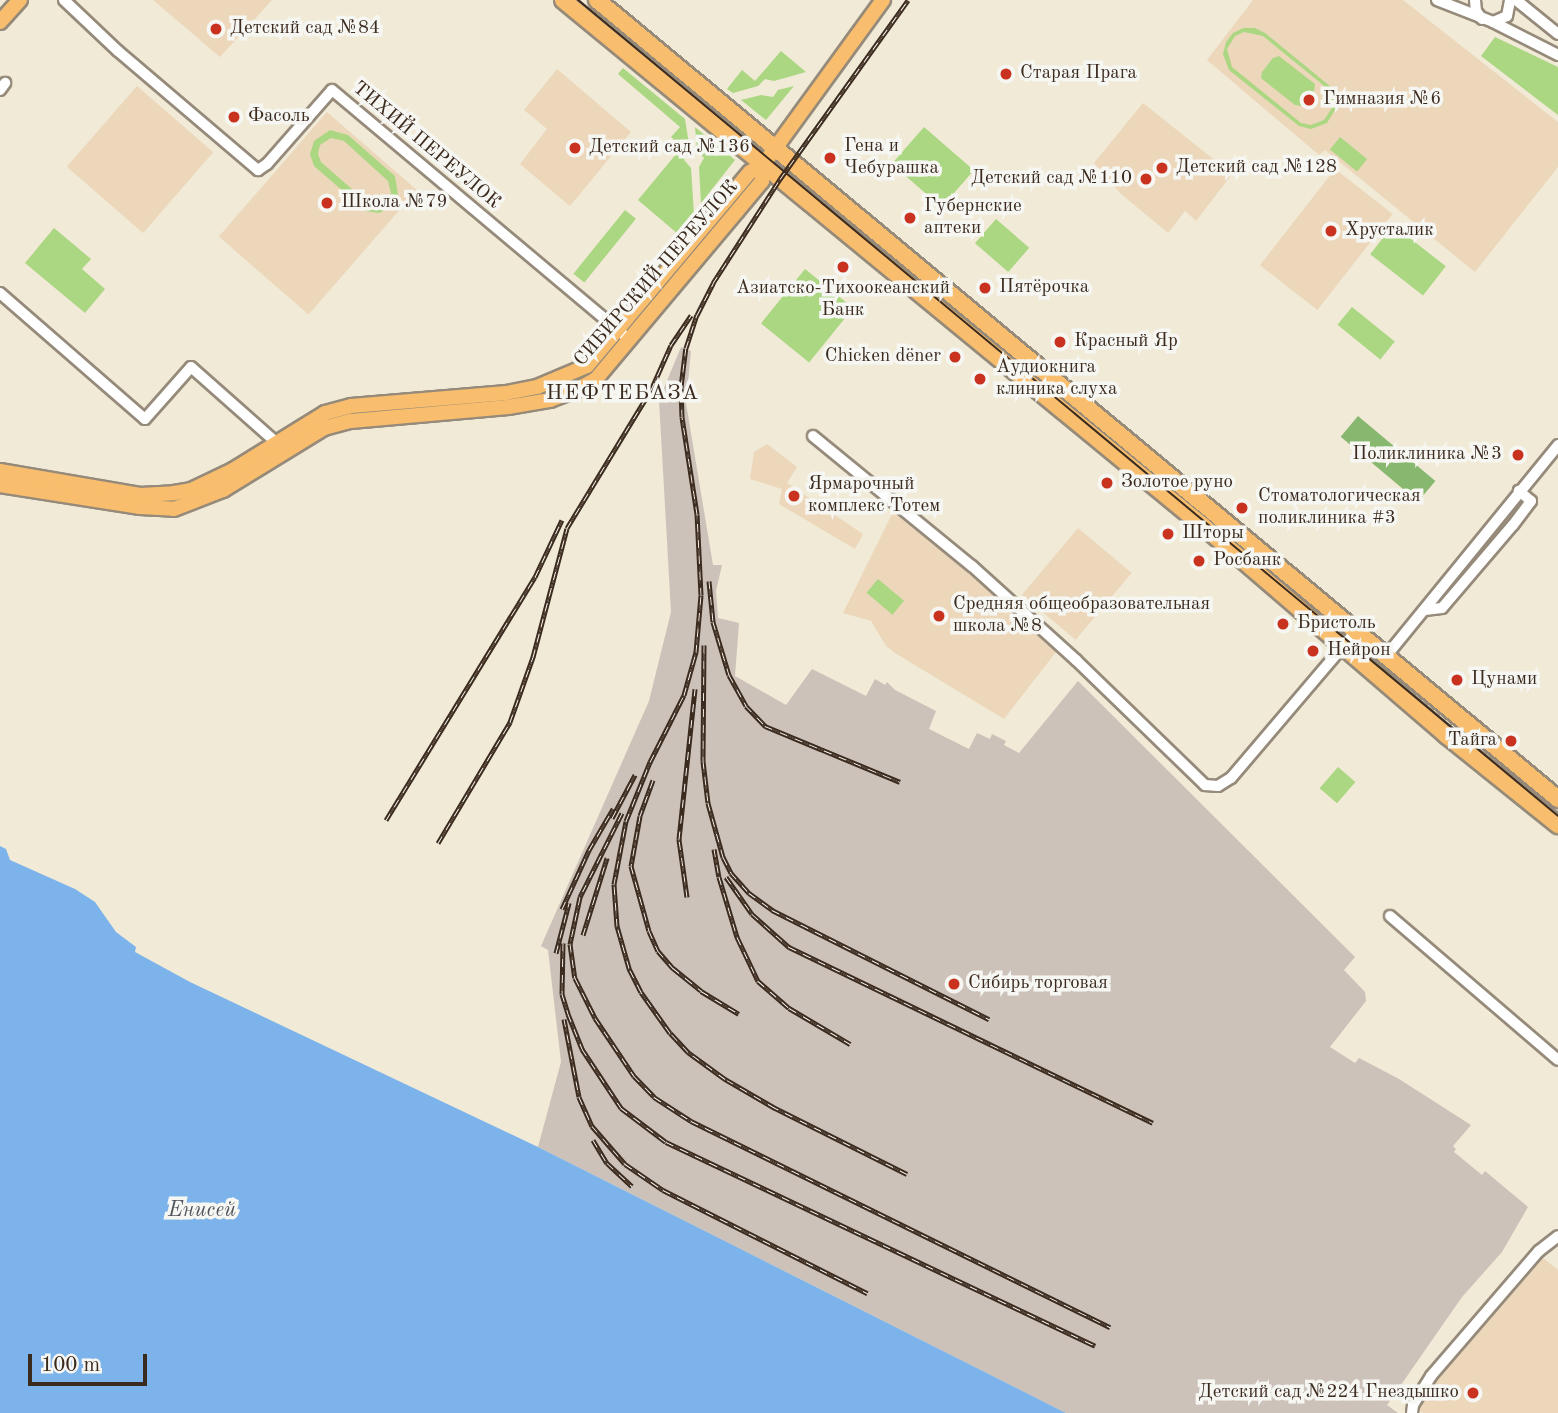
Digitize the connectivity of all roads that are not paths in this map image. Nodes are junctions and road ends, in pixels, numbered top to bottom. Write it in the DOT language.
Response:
graph roads {
  1 [pos="20,0"];
  2 [pos="64,0"];
  3 [pos="563,0"];
  4 [pos="597,0"];
  5 [pos="883,0"];
  6 [pos="1437,0"];
  7 [pos="1475,0"];
  8 [pos="1510,0"];
  9 [pos="1516,0"];
  10 [pos="1489,21"];
  11 [pos="0,22"];
  12 [pos="1558,34"];
  13 [pos="1558,55"];
  14 [pos="775,149"];
  15 [pos="763,165"];
  16 [pos="0,293"];
  17 [pos="623,335"];
  18 [pos="813,436"];
  19 [pos="277,443"];
  20 [pos="1558,444"];
  21 [pos="0,471"];
  22 [pos="219,484"];
  23 [pos="0,485"];
  24 [pos="1519,491"];
  25 [pos="140,501"];
  26 [pos="1425,610"];
  27 [pos="1357,630"];
  28 [pos="1343,645"];
  29 [pos="1387,655"];
  30 [pos="1558,799"];
  31 [pos="1558,825"];
  32 [pos="1390,916"];
  33 [pos="1558,1060"];
  34 [pos="1558,1236"];
  35 [pos="1412,1413"];
  1 -- 11 [label="main road"];
  2 -- 17 [label="street, ТИХИЙ ПЕРЕУЛОК"];
  3 -- 15 [label="highway"];
  4 -- 14 [label="highway"];
  5 -- 14 [label="main road, СИБИРСКИЙ ПЕРЕУЛОК"];
  6 -- 10 [label="street"];
  7 -- 10 [label="street"];
  8 -- 10 [label="street"];
  9 -- 12 [label="street"];
  10 -- 13 [label="street"];
  14 -- 15 [label="main road, СИБИРСКИЙ ПЕРЕУЛОК"];
  14 -- 27 [label="highway"];
  15 -- 17 [label="main road, СИБИРСКИЙ ПЕРЕУЛОК"];
  15 -- 28 [label="highway"];
  16 -- 19 [label="street"];
  17 -- 19 [label="main road, СИБИРСКИЙ ПЕРЕУЛОК"];
  17 -- 22 [label="main road, СИБИРСКИЙ ПЕРЕУЛОК"];
  18 -- 28 [label="street"];
  19 -- 22 [label="main road, СИБИРСКИЙ ПЕРЕУЛОК"];
  20 -- 24 [label="street"];
  21 -- 25 [label="main road, СИБИРСКИЙ ПЕРЕУЛОК"];
  22 -- 25 [label="main road, СИБИРСКИЙ ПЕРЕУЛОК"];
  23 -- 25 [label="main road, СИБИРСКИЙ ПЕРЕУЛОК"];
  24 -- 26 [label="street"];
  24 -- 26 [label="street"];
  26 -- 29 [label="street"];
  27 -- 28 [label="street"];
  27 -- 29 [label="highway"];
  28 -- 31 [label="highway"];
  29 -- 30 [label="highway"];
  32 -- 33 [label="street"];
  34 -- 35 [label="street"];
}
